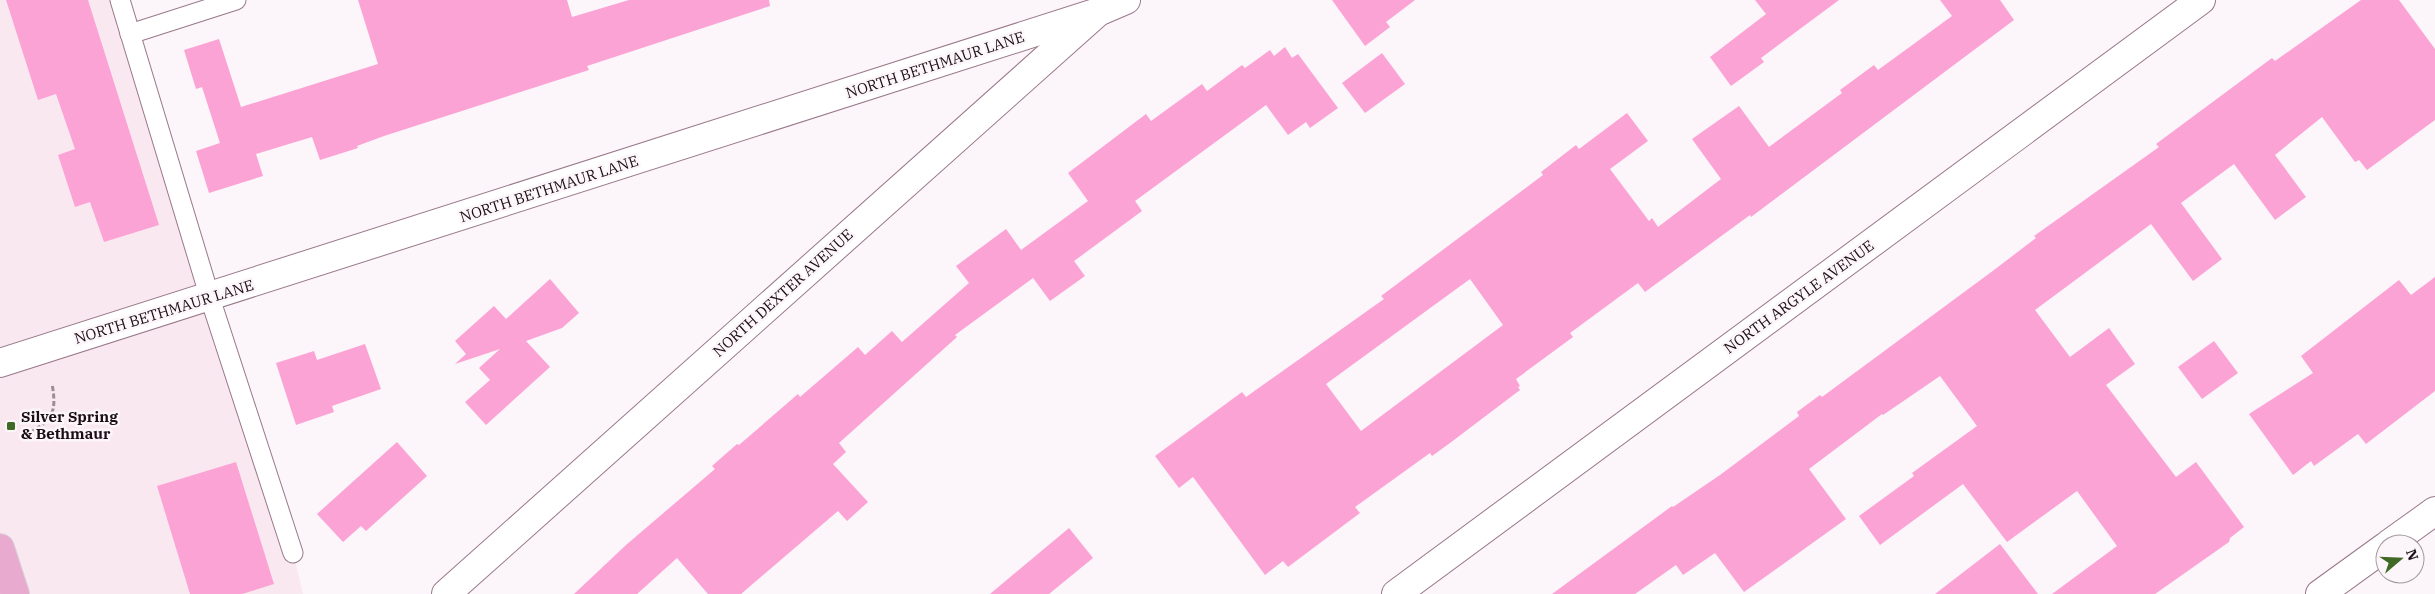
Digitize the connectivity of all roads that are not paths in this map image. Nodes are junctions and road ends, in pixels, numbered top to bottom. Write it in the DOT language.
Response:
graph roads {
  1 [pos="120,0"];
  2 [pos="236,0"];
  3 [pos="1126,0"];
  4 [pos="2201,0"];
  5 [pos="1098,12"];
  6 [pos="130,34"];
  7 [pos="210,298"];
  8 [pos="0,363"];
  9 [pos="2435,511"];
  10 [pos="2403,534"];
  11 [pos="0,548"];
  12 [pos="293,553"];
  13 [pos="2375,554"];
  14 [pos="15,594"];
  15 [pos="446,594"];
  16 [pos="1396,594"];
  17 [pos="2320,594"];
  1 -- 6 [label="lane"];
  2 -- 6 [label="lane"];
  3 -- 5 [label="street, NORTH DEXTER AVENUE"];
  4 -- 16 [label="street, NORTH ARGYLE AVENUE"];
  5 -- 7 [label="street, NORTH BETHMAUR LANE"];
  5 -- 15 [label="street, NORTH DEXTER AVENUE"];
  6 -- 7 [label="lane"];
  7 -- 8 [label="street, NORTH BETHMAUR LANE"];
  7 -- 12 [label="lane"];
  9 -- 10 [label="street"];
  11 -- 14 [label="main road"];
  13 -- 17 [label="street"];
}
